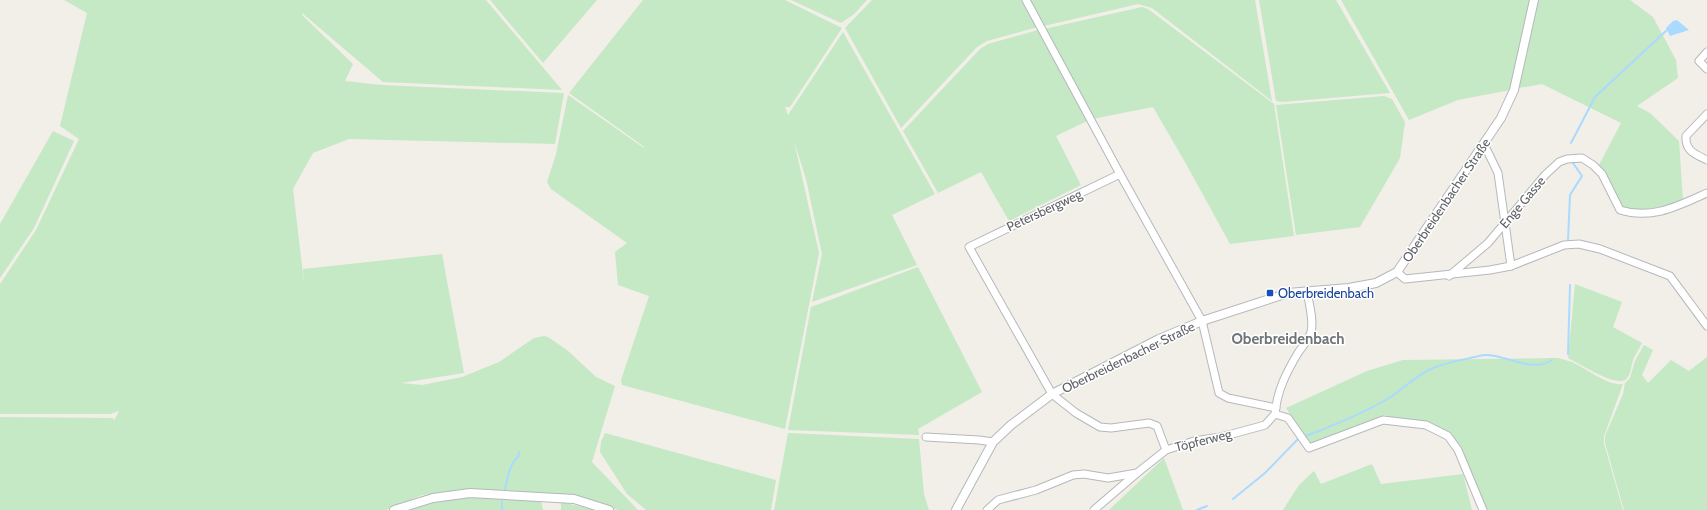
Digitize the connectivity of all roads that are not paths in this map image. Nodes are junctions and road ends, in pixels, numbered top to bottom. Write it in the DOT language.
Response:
graph roads {
  1 [pos="1026,0"];
  2 [pos="1534,0"];
  3 [pos="1707,52"];
  4 [pos="1707,69"];
  5 [pos="1707,114"];
  6 [pos="1484,144"];
  7 [pos="1707,160"];
  8 [pos="1120,174"];
  9 [pos="1707,193"];
  10 [pos="1506,221"];
  11 [pos="1511,266"];
  12 [pos="1397,272"];
  13 [pos="1448,276"];
  14 [pos="1307,291"];
  15 [pos="1202,322"];
  16 [pos="1707,326"];
  17 [pos="1052,394"];
  18 [pos="1276,411"];
  19 [pos="926,437"];
  20 [pos="993,442"];
  21 [pos="1166,450"];
  22 [pos="1138,473"];
  23 [pos="394,510"];
  24 [pos="609,510"];
  25 [pos="956,510"];
  26 [pos="987,510"];
  27 [pos="1094,510"];
  28 [pos="1483,510"];
  1 -- 8 [label="street"];
  2 -- 6 [label="street, Oberbreidenbacher Straße"];
  3 -- 4 [label="street"];
  5 -- 7 [label="street"];
  6 -- 10 [label="street"];
  6 -- 12 [label="street, Oberbreidenbacher Straße"];
  8 -- 15 [label="street"];
  8 -- 17 [label="street, Petersbergweg"];
  9 -- 10 [label="street, Enge Gasse"];
  10 -- 11 [label="street"];
  10 -- 13 [label="street, Enge Gasse"];
  11 -- 13 [label="street"];
  11 -- 16 [label="street"];
  12 -- 13 [label="street"];
  12 -- 14 [label="street, Oberbreidenbacher Straße"];
  14 -- 15 [label="street, Oberbreidenbacher Straße"];
  14 -- 18 [label="street"];
  15 -- 17 [label="street, Oberbreidenbacher Straße"];
  15 -- 18 [label="street"];
  17 -- 20 [label="street, Oberbreidenbacher Straße"];
  17 -- 21 [label="street"];
  18 -- 21 [label="street, Töpferweg"];
  18 -- 28 [label="street"];
  19 -- 20 [label="street"];
  20 -- 25 [label="street, Oberbreidenbacher Straße"];
  21 -- 22 [label="street, Töpferweg"];
  22 -- 26 [label="street, Töpferweg"];
  22 -- 27 [label="street"];
  23 -- 24 [label="street"];
}
